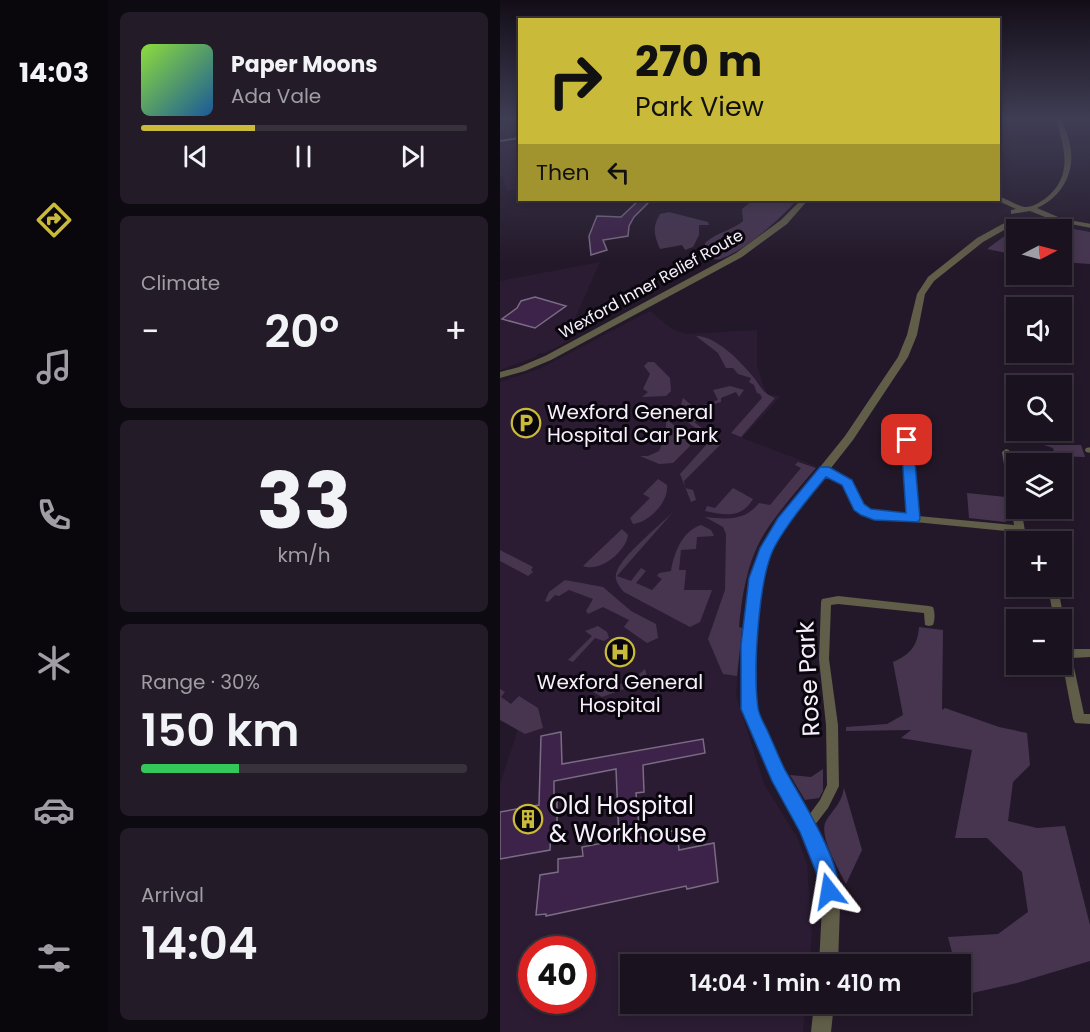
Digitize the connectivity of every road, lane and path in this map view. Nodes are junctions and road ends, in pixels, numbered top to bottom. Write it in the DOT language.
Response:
graph roads {
  1 [pos="1066,167"];
  2 [pos="1000,199"];
  3 [pos="803,201"];
  4 [pos="1026,209"];
  5 [pos="1045,214"];
  6 [pos="1013,218"];
  7 [pos="1091,226"];
  8 [pos="500,375"];
  9 [pos="895,438"];
  10 [pos="1006,452"];
  11 [pos="825,470"];
  12 [pos="914,519"];
  13 [pos="1020,530"];
  14 [pos="929,622"];
  15 [pos="1091,653"];
  16 [pos="1072,654"];
  17 [pos="1070,675"];
  18 [pos="1091,719"];
  19 [pos="807,826"];
  20 [pos="829,954"];
  21 [pos="823,1014"];
  22 [pos="821,1032"];
  1 -- 5 [label="street"];
  2 -- 4 [label="street"];
  2 -- 6 [label="street"];
  3 -- 8 [label="street, Wexford Inner Relief Route"];
  4 -- 5 [label="street"];
  4 -- 6 [label="street"];
  5 -- 6 [label="street"];
  5 -- 7 [label="street"];
  6 -- 11 [label="street"];
  9 -- 12 [label="street"];
  10 -- 13 [label="street"];
  11 -- 12 [label="street"];
  11 -- 19 [label="street"];
  12 -- 13 [label="street"];
  14 -- 19 [label="street, Rose Park"];
  15 -- 16 [label="street"];
  17 -- 18 [label="street"];
  19 -- 20 [label="street"];
  21 -- 22 [label="street"];
}
